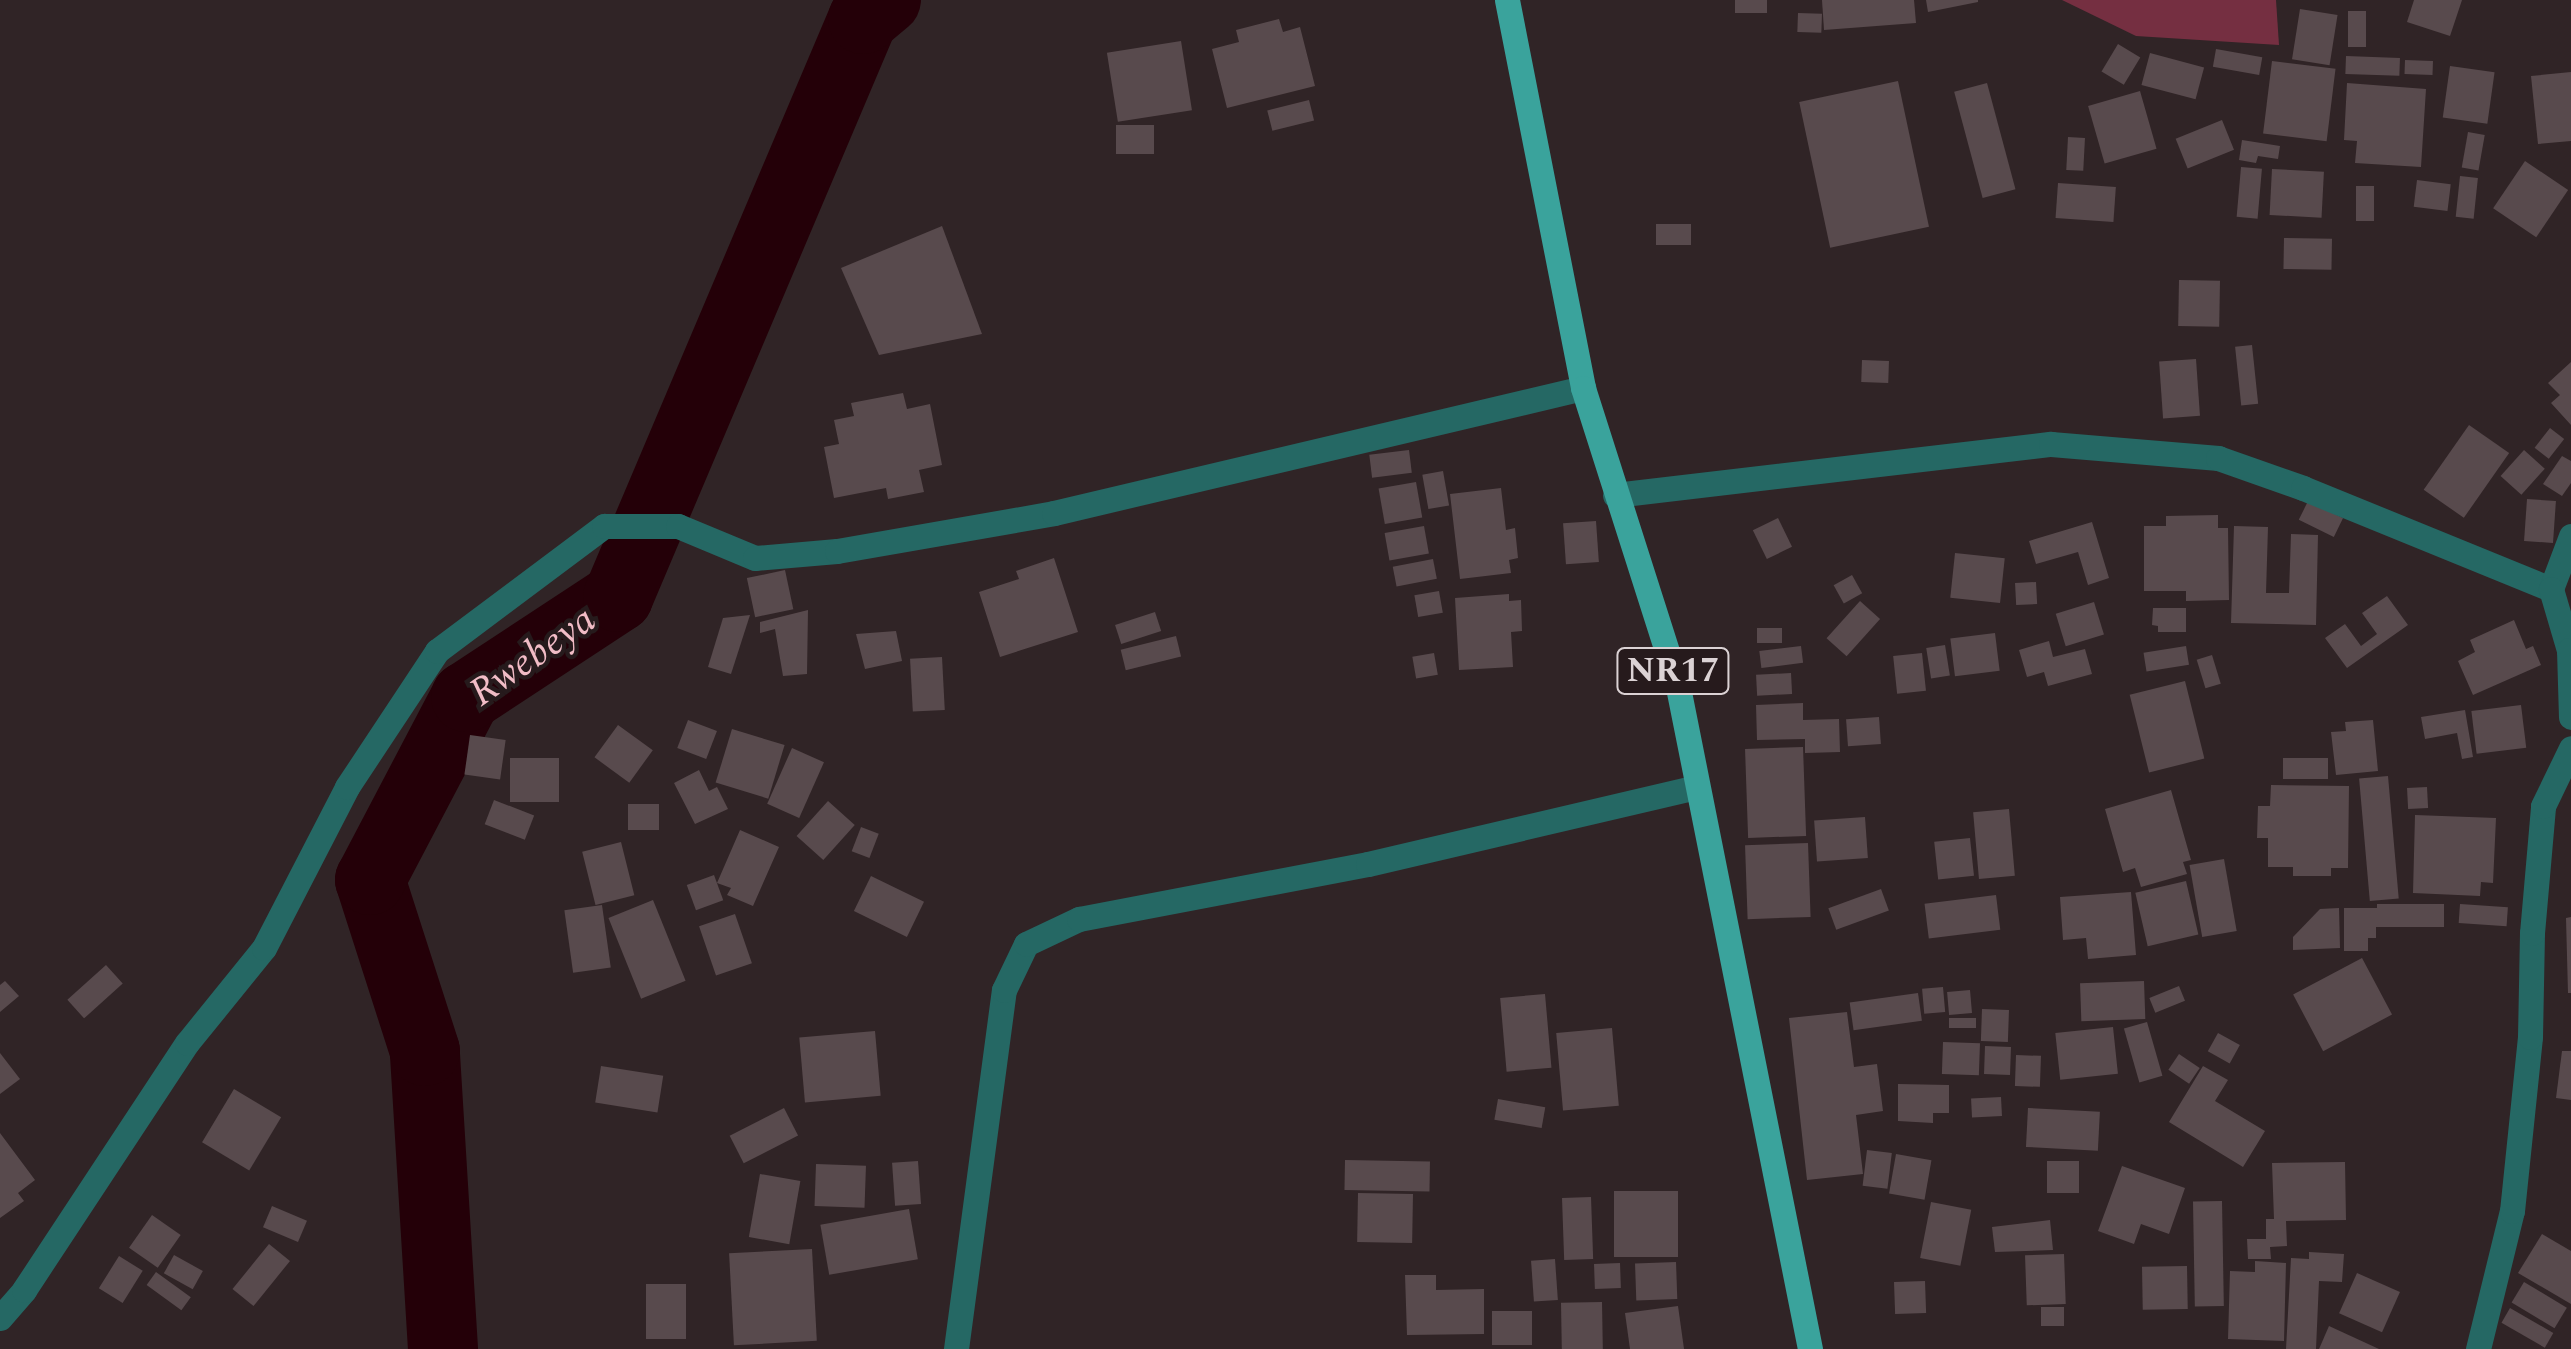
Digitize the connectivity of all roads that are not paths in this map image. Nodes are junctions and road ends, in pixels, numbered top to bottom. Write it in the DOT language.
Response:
graph roads {
  1 [pos="1508,0"];
  2 [pos="1582,388"];
  3 [pos="1615,495"];
  4 [pos="2571,536"];
  5 [pos="2550,588"];
  6 [pos="2571,717"];
  7 [pos="2571,748"];
  8 [pos="1697,787"];
  9 [pos="0,1318"];
  10 [pos="956,1349"];
  11 [pos="1810,1349"];
  12 [pos="2478,1349"];
  1 -- 2 [label="main road, NR17"];
  2 -- 3 [label="main road, NR17"];
  2 -- 9 [label="street"];
  3 -- 5 [label="street"];
  3 -- 8 [label="main road, NR17"];
  4 -- 5 [label="street"];
  5 -- 6 [label="street"];
  7 -- 12 [label="street"];
  8 -- 10 [label="street"];
  8 -- 11 [label="main road, NR17"];
}
